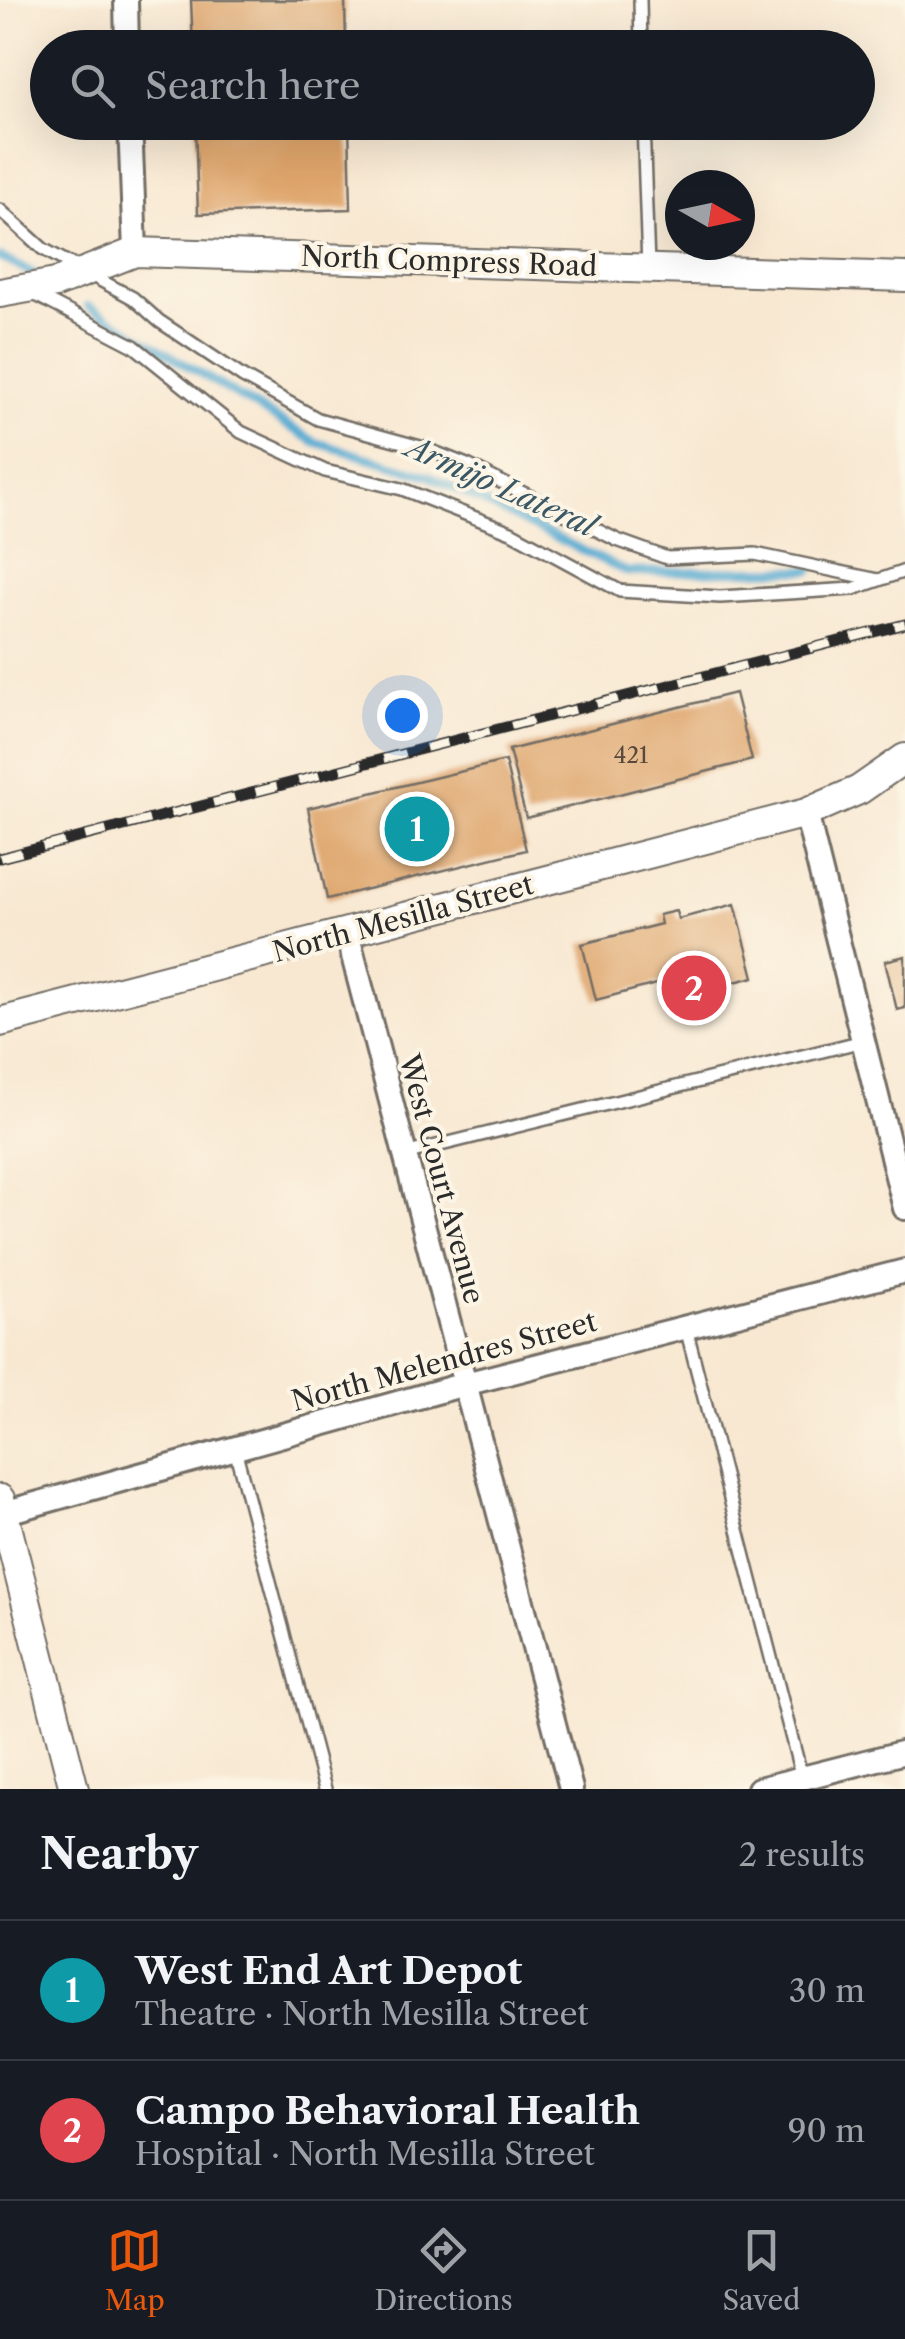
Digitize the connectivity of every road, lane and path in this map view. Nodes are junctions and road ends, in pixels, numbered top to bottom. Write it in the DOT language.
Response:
graph roads {
  1 [pos="126,0"];
  2 [pos="640,0"];
  3 [pos="127,30"];
  4 [pos="641,30"];
  5 [pos="131,140"];
  6 [pos="644,140"];
  7 [pos="0,210"];
  8 [pos="135,252"];
  9 [pos="648,267"];
  10 [pos="85,272"];
  11 [pos="905,277"];
  12 [pos="8,286"];
  13 [pos="905,571"];
  14 [pos="878,580"];
  15 [pos="905,758"];
  16 [pos="806,812"];
  17 [pos="346,933"];
  18 [pos="0,1022"];
  19 [pos="863,1042"];
  20 [pos="404,1154"];
  21 [pos="905,1208"];
  22 [pos="905,1271"];
  23 [pos="686,1328"];
  24 [pos="465,1384"];
  25 [pos="236,1449"];
  26 [pos="1,1509"];
  27 [pos="905,1752"];
  28 [pos="802,1778"];
  29 [pos="74,1789"];
  30 [pos="325,1789"];
  31 [pos="571,1789"];
  32 [pos="759,1789"];
  1 -- 3 [label="street"];
  2 -- 4 [label="lane"];
  5 -- 8 [label="street"];
  6 -- 9 [label="lane"];
  7 -- 10 [label="lane"];
  8 -- 9 [label="street, North Compress Road"];
  8 -- 10 [label="street, North Compress Road"];
  9 -- 11 [label="street, North Compress Road"];
  10 -- 12 [label="street, North Compress Road"];
  10 -- 14 [label="lane"];
  12 -- 14 [label="lane"];
  13 -- 14 [label="lane"];
  15 -- 16 [label="street, North Mesilla Street"];
  16 -- 17 [label="street, North Mesilla Street"];
  16 -- 19 [label="street"];
  17 -- 18 [label="street, North Mesilla Street"];
  17 -- 20 [label="street, West Court Avenue"];
  19 -- 20 [label="lane"];
  19 -- 21 [label="street"];
  20 -- 24 [label="street, West Court Avenue"];
  22 -- 23 [label="street, North Melendres Street"];
  23 -- 24 [label="street, North Melendres Street"];
  23 -- 28 [label="lane"];
  24 -- 25 [label="street, North Melendres Street"];
  24 -- 31 [label="street, West Court Avenue"];
  25 -- 26 [label="street, North Melendres Street"];
  25 -- 30 [label="lane"];
  26 -- 29 [label="street"];
  27 -- 28 [label="street"];
  28 -- 32 [label="street"];
}
